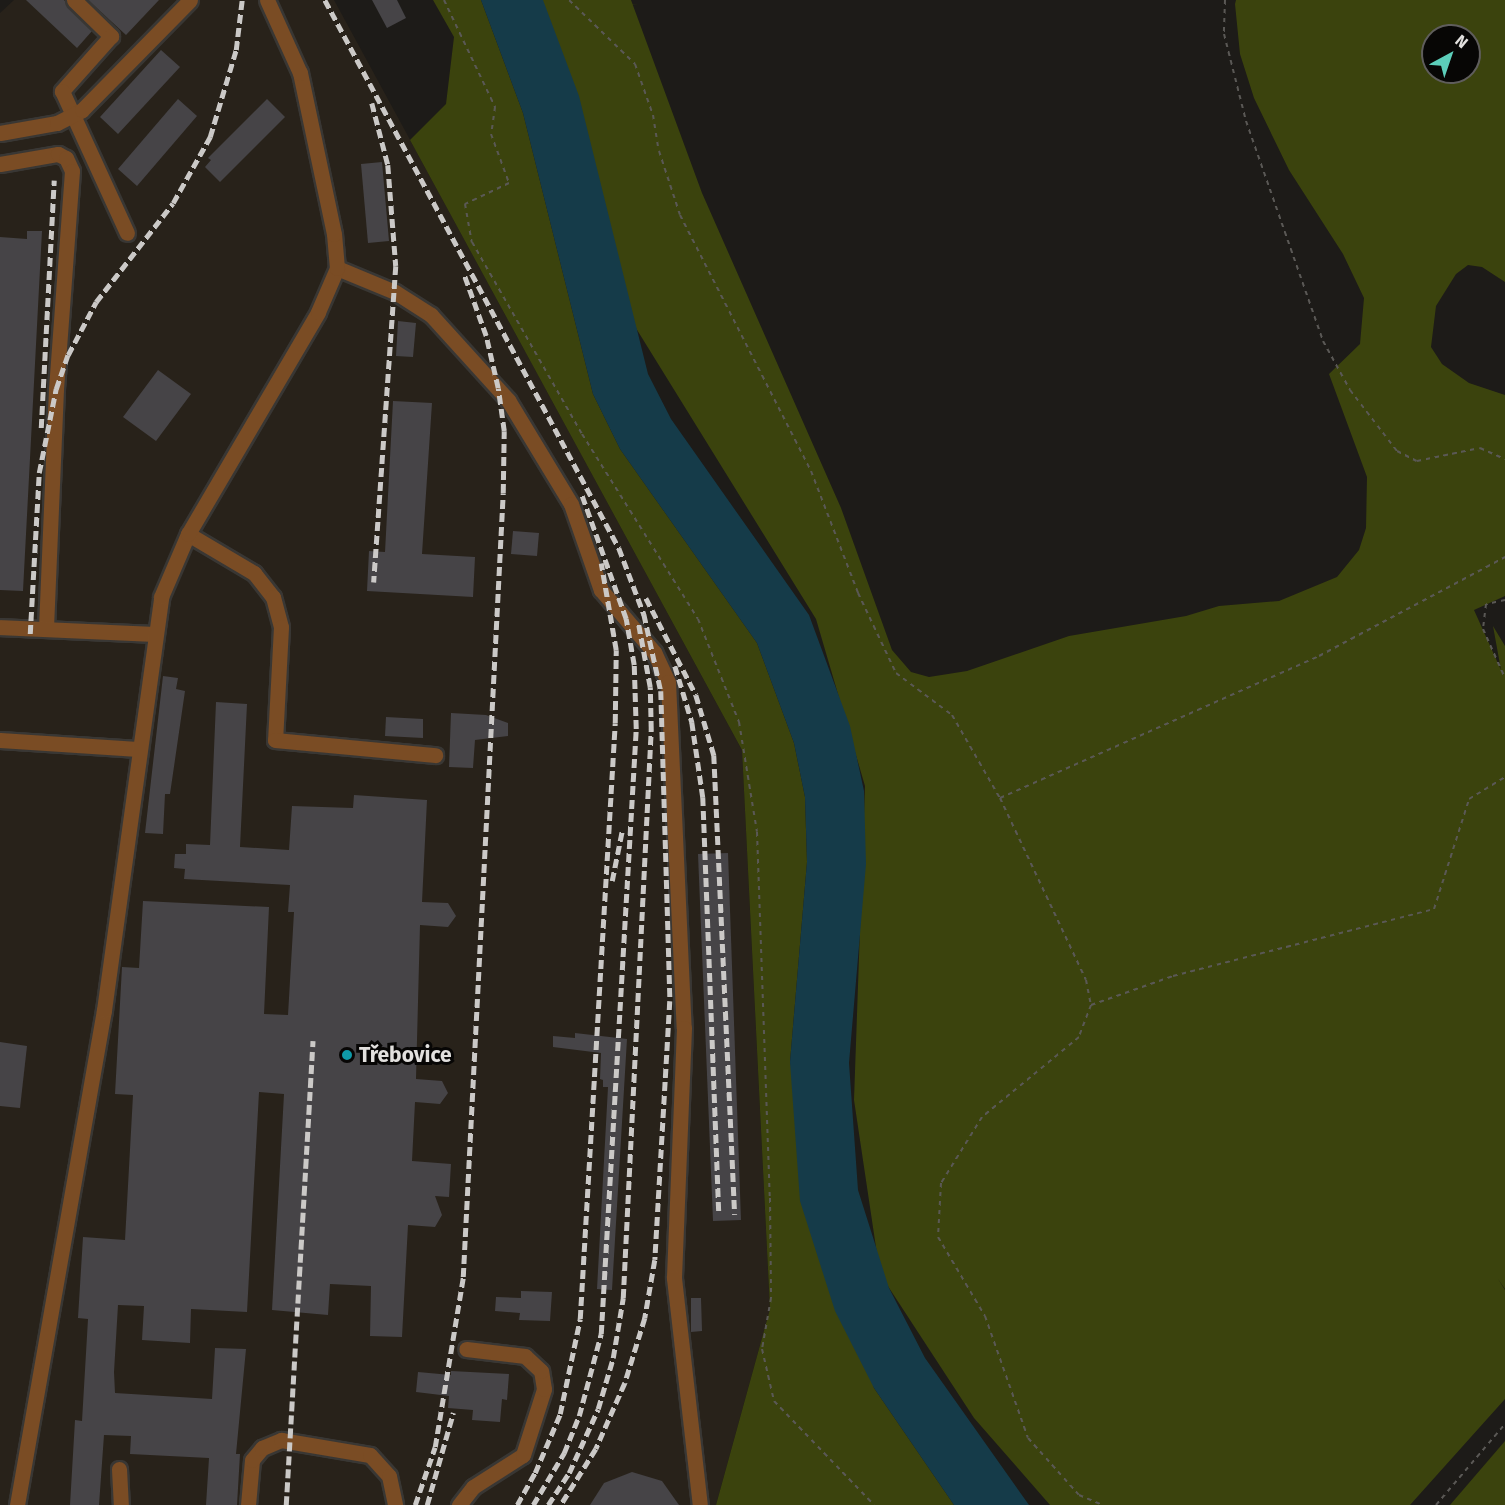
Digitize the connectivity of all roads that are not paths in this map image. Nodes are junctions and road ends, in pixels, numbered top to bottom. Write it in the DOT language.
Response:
graph roads {
  1 [pos="74,0"];
  2 [pos="190,0"];
  3 [pos="267,0"];
  4 [pos="76,114"];
  5 [pos="0,133"];
  6 [pos="0,164"];
  7 [pos="127,233"];
  8 [pos="337,268"];
  9 [pos="188,534"];
  10 [pos="0,627"];
  11 [pos="46,627"];
  12 [pos="153,634"];
  13 [pos="0,740"];
  14 [pos="138,749"];
  15 [pos="435,755"];
  16 [pos="466,1349"];
  17 [pos="119,1468"];
  18 [pos="17,1505"];
  19 [pos="121,1505"];
  20 [pos="249,1505"];
  21 [pos="394,1505"];
  22 [pos="459,1505"];
  23 [pos="700,1505"];
  1 -- 4 [label="lane"];
  2 -- 4 [label="lane"];
  3 -- 8 [label="lane"];
  4 -- 5 [label="lane"];
  4 -- 7 [label="lane"];
  6 -- 11 [label="lane"];
  8 -- 9 [label="lane"];
  8 -- 23 [label="lane"];
  9 -- 12 [label="lane"];
  9 -- 15 [label="lane"];
  10 -- 11 [label="lane"];
  11 -- 12 [label="lane"];
  12 -- 14 [label="lane"];
  13 -- 14 [label="lane"];
  14 -- 18 [label="lane"];
  16 -- 22 [label="lane"];
  17 -- 19 [label="lane"];
  20 -- 21 [label="lane"];
}
